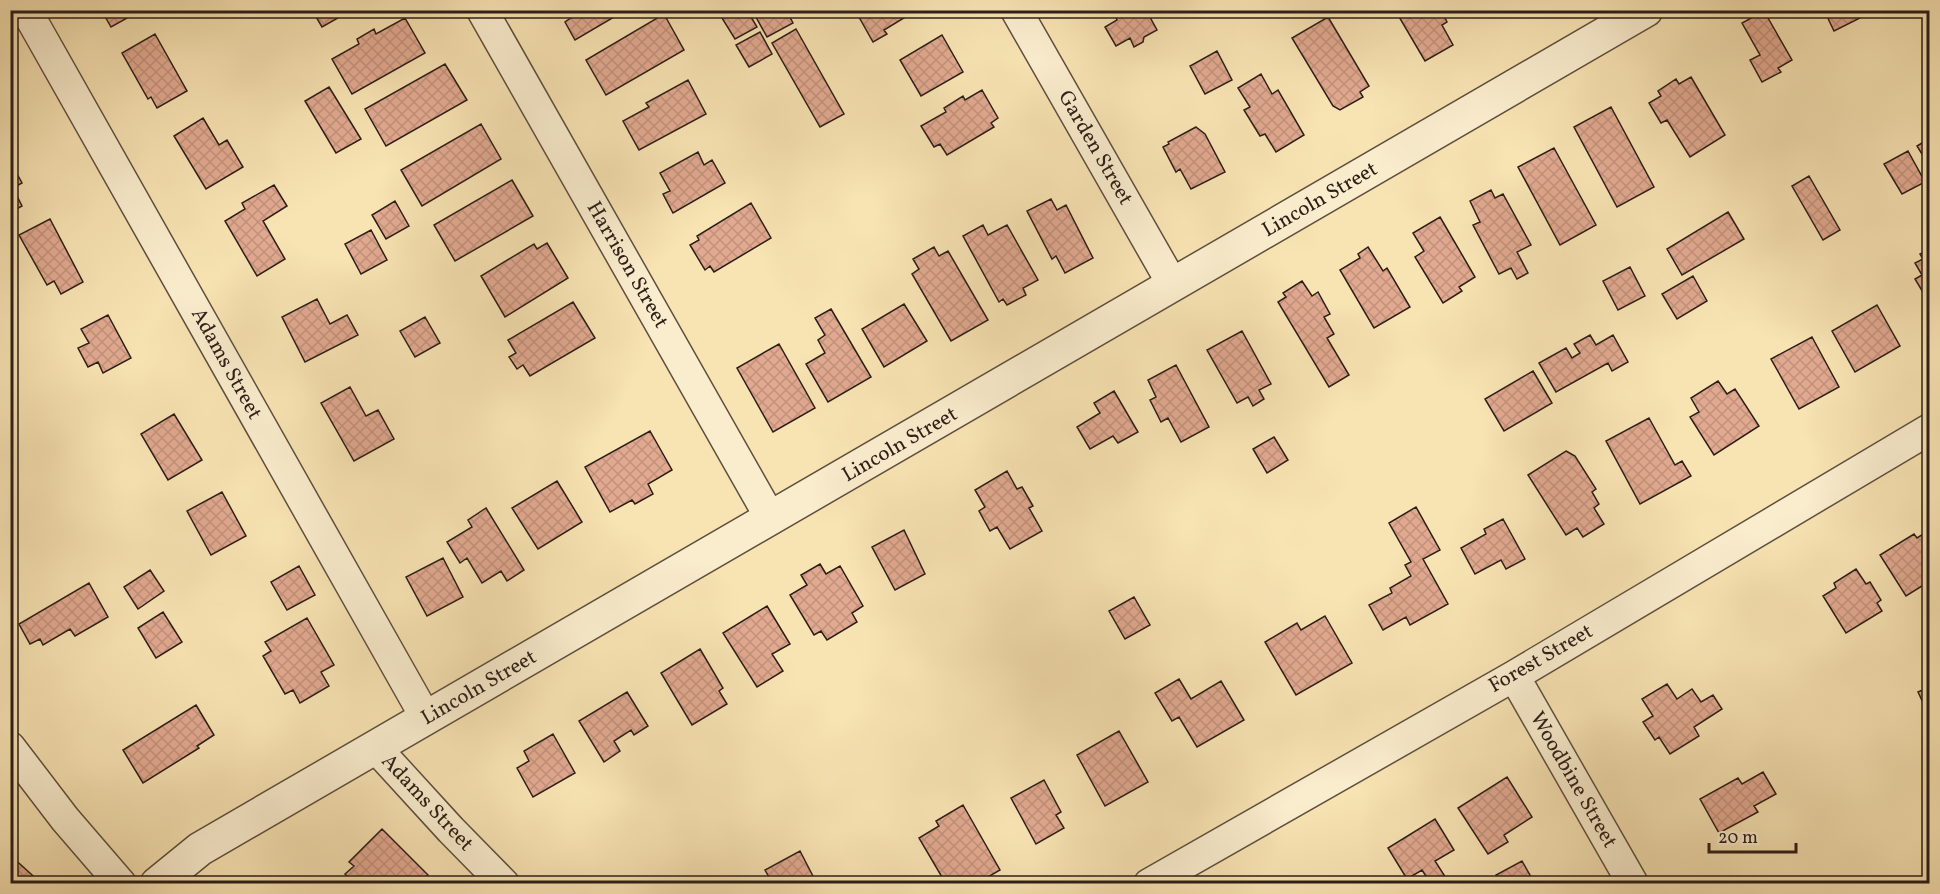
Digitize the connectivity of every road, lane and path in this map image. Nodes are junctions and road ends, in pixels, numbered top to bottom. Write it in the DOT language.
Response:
graph roads {
  1 [pos="26,10"];
  2 [pos="482,10"];
  3 [pos="1016,10"];
  4 [pos="1646,10"];
  5 [pos="1173,285"];
  6 [pos="1929,429"];
  7 [pos="771,519"];
  8 [pos="1514,676"];
  9 [pos="426,718"];
  10 [pos="10,747"];
  11 [pos="376,748"];
  12 [pos="122,884"];
  13 [pos="157,884"];
  14 [pos="504,884"];
  15 [pos="1149,884"];
  16 [pos="1633,884"];
  1 -- 9 [label="street, Adams Street"];
  2 -- 7 [label="street, Harrison Street"];
  3 -- 5 [label="street, Garden Street"];
  4 -- 5 [label="street, Lincoln Street"];
  5 -- 7 [label="street, Lincoln Street"];
  6 -- 8 [label="street, Forest Street"];
  7 -- 9 [label="street, Lincoln Street"];
  8 -- 15 [label="street, Forest Street"];
  8 -- 16 [label="street, Woodbine Street"];
  9 -- 11 [label="street, Lincoln Street"];
  10 -- 12 [label="street"];
  11 -- 13 [label="street, Lincoln Street"];
  11 -- 14 [label="street, Adams Street"];
}
